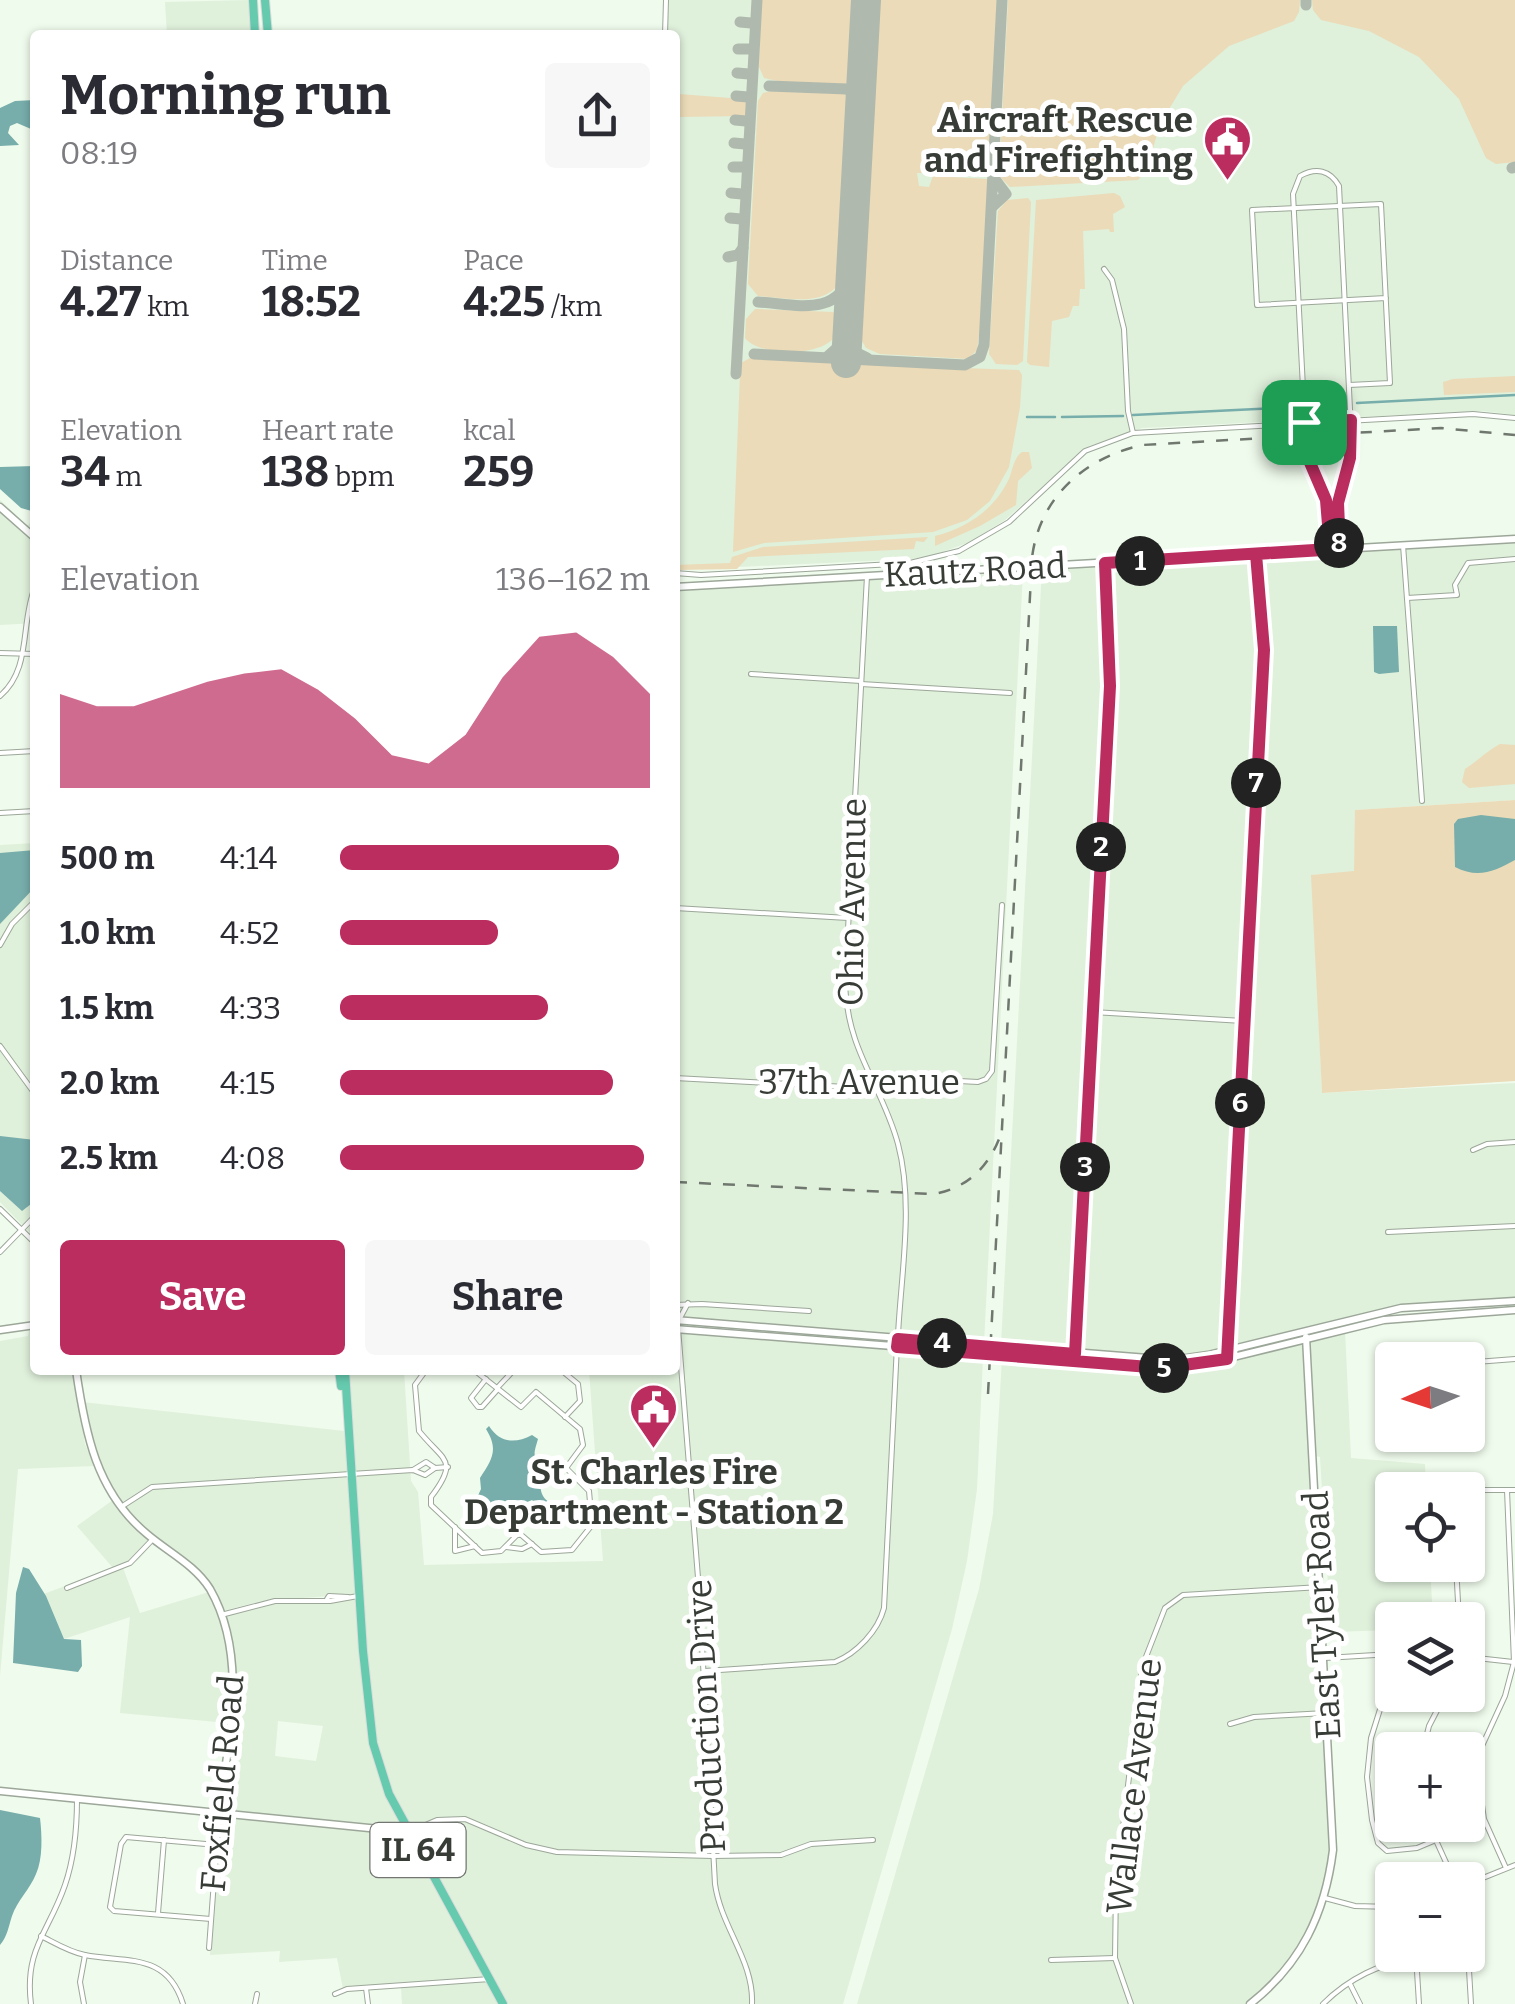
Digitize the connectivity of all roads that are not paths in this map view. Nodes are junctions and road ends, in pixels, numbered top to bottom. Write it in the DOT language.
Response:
graph roads {
  1 [pos="253,0"];
  2 [pos="666,0"];
  3 [pos="265,2"];
  4 [pos="255,30"];
  5 [pos="268,30"];
  6 [pos="665,30"];
  7 [pos="1340,206"];
  8 [pos="1294,208"];
  9 [pos="1104,269"];
  10 [pos="1386,298"];
  11 [pos="1345,300"];
  12 [pos="1298,303"];
  13 [pos="1350,384"];
  14 [pos="1515,418"];
  15 [pos="1351,420"];
  16 [pos="1304,422"];
  17 [pos="1132,433"];
  18 [pos="0,506"];
  19 [pos="30,533"];
  20 [pos="1515,539"];
  21 [pos="1403,545"];
  22 [pos="1330,549"];
  23 [pos="1340,549"];
  24 [pos="1256,554"];
  25 [pos="1515,560"];
  26 [pos="1105,563"];
  27 [pos="680,573"];
  28 [pos="867,575"];
  29 [pos="680,587"];
  30 [pos="1407,598"];
  31 [pos="30,607"];
  32 [pos="0,653"];
  33 [pos="22,654"];
  34 [pos="30,654"];
  35 [pos="751,674"];
  36 [pos="861,682"];
  37 [pos="1010,692"];
  38 [pos="0,696"];
  39 [pos="30,752"];
  40 [pos="0,754"];
  41 [pos="1422,801"];
  42 [pos="30,811"];
  43 [pos="0,813"];
  44 [pos="1002,905"];
  45 [pos="30,906"];
  46 [pos="680,908"];
  47 [pos="848,918"];
  48 [pos="0,945"];
  49 [pos="1094,1012"];
  50 [pos="1245,1021"];
  51 [pos="0,1046"];
  52 [pos="680,1078"];
  53 [pos="873,1085"];
  54 [pos="30,1087"];
  55 [pos="1515,1142"];
  56 [pos="1473,1150"];
  57 [pos="0,1209"];
  58 [pos="30,1221"];
  59 [pos="1515,1226"];
  60 [pos="22,1228"];
  61 [pos="1388,1232"];
  62 [pos="30,1237"];
  63 [pos="0,1252"];
  64 [pos="1515,1301"];
  65 [pos="688,1303"];
  66 [pos="680,1304"];
  67 [pos="1515,1310"];
  68 [pos="808,1311"];
  69 [pos="680,1319"];
  70 [pos="30,1325"];
  71 [pos="680,1325"];
  72 [pos="0,1330"];
  73 [pos="1306,1335"];
  74 [pos="897,1343"];
  75 [pos="1226,1355"];
  76 [pos="1075,1358"];
  77 [pos="1515,1359"];
  78 [pos="1485,1361"];
  79 [pos="680,1362"];
  80 [pos="77,1375"];
  81 [pos="342,1375"];
  82 [pos="422,1375"];
  83 [pos="481,1375"];
  84 [pos="510,1375"];
  85 [pos="567,1375"];
  86 [pos="486,1379"];
  87 [pos="498,1388"];
  88 [pos="564,1417"];
  89 [pos="435,1468"];
  90 [pos="448,1468"];
  91 [pos="413,1470"];
  92 [pos="351,1476"];
  93 [pos="1485,1490"];
  94 [pos="1507,1490"];
  95 [pos="1515,1490"];
  96 [pos="122,1507"];
  97 [pos="455,1527"];
  98 [pos="153,1539"];
  99 [pos="532,1544"];
  100 [pos="475,1546"];
  101 [pos="506,1547"];
  102 [pos="1321,1587"];
  103 [pos="67,1588"];
  104 [pos="360,1596"];
  105 [pos="222,1614"];
  106 [pos="1375,1655"];
  107 [pos="1325,1658"];
  108 [pos="1485,1659"];
  109 [pos="1514,1662"];
  110 [pos="705,1672"];
  111 [pos="1326,1713"];
  112 [pos="1230,1724"];
  113 [pos="1375,1732"];
  114 [pos="0,1791"];
  115 [pos="77,1799"];
  116 [pos="219,1814"];
  117 [pos="408,1832"];
  118 [pos="1375,1832"];
  119 [pos="164,1840"];
  120 [pos="873,1840"];
  121 [pos="1378,1842"];
  122 [pos="1431,1842"];
  123 [pos="217,1845"];
  124 [pos="713,1856"];
  125 [pos="1515,1865"];
  126 [pos="1506,1868"];
  127 [pos="1485,1877"];
  128 [pos="1325,1898"];
  129 [pos="1375,1907"];
  130 [pos="158,1914"];
  131 [pos="211,1918"];
  132 [pos="41,1936"];
  133 [pos="209,1948"];
  134 [pos="85,1955"];
  135 [pos="1115,1958"];
  136 [pos="1051,1960"];
  137 [pos="1375,1970"];
  138 [pos="1417,1972"];
  139 [pos="1469,1972"];
  140 [pos="490,1979"];
  141 [pos="1350,1984"];
  142 [pos="366,1988"];
  143 [pos="258,1994"];
  144 [pos="335,1994"];
  145 [pos="31,2004"];
  146 [pos="84,2004"];
  147 [pos="183,2004"];
  148 [pos="255,2004"];
  149 [pos="368,2004"];
  150 [pos="504,2004"];
  151 [pos="752,2004"];
  152 [pos="1131,2004"];
  153 [pos="1250,2004"];
  154 [pos="1323,2004"];
  155 [pos="1360,2004"];
  156 [pos="1419,2004"];
  157 [pos="1471,2004"];
  1 -- 4 [label="main road"];
  2 -- 6 [label="street"];
  3 -- 5 [label="main road"];
  7 -- 8 [label="street"];
  7 -- 8 [label="street"];
  7 -- 10 [label="street"];
  7 -- 11 [label="street"];
  8 -- 12 [label="street"];
  8 -- 12 [label="street"];
  9 -- 17 [label="street"];
  10 -- 11 [label="street"];
  10 -- 13 [label="street"];
  11 -- 12 [label="street"];
  11 -- 13 [label="street"];
  12 -- 16 [label="street"];
  13 -- 15 [label="street"];
  14 -- 15 [label="street"];
  15 -- 16 [label="street"];
  15 -- 23 [label="street"];
  16 -- 17 [label="street"];
  16 -- 22 [label="street"];
  17 -- 27 [label="street"];
  18 -- 19 [label="street"];
  20 -- 21 [label="street, Kautz Road"];
  21 -- 23 [label="street, Kautz Road"];
  21 -- 30 [label="street"];
  22 -- 23 [label="street, Kautz Road"];
  22 -- 24 [label="street, Kautz Road"];
  24 -- 26 [label="street, Kautz Road"];
  24 -- 50 [label="street"];
  25 -- 30 [label="street"];
  26 -- 28 [label="street, Kautz Road"];
  26 -- 49 [label="street"];
  28 -- 29 [label="street, Kautz Road"];
  28 -- 36 [label="street, Ohio Avenue"];
  30 -- 41 [label="street"];
  31 -- 33 [label="street"];
  32 -- 33 [label="street"];
  33 -- 34 [label="street"];
  33 -- 38 [label="street"];
  35 -- 36 [label="street"];
  36 -- 37 [label="street"];
  36 -- 47 [label="street, Ohio Avenue"];
  39 -- 40 [label="street"];
  42 -- 43 [label="street"];
  44 -- 53 [label="street, 37th Avenue"];
  45 -- 48 [label="street"];
  46 -- 47 [label="street"];
  47 -- 53 [label="street, Ohio Avenue"];
  49 -- 50 [label="street"];
  49 -- 76 [label="street"];
  50 -- 75 [label="street"];
  51 -- 54 [label="street"];
  52 -- 53 [label="street, 37th Avenue"];
  53 -- 74 [label="street, Ohio Avenue"];
  55 -- 56 [label="street"];
  57 -- 60 [label="street"];
  58 -- 60 [label="street"];
  59 -- 61 [label="street"];
  60 -- 62 [label="street"];
  60 -- 63 [label="street"];
  64 -- 73 [label="street"];
  65 -- 66 [label="street"];
  65 -- 68 [label="street"];
  65 -- 69 [label="street"];
  67 -- 73 [label="street"];
  70 -- 72 [label="street"];
  71 -- 74 [label="street"];
  73 -- 75 [label="street"];
  73 -- 102 [label="street, East Tyler Road"];
  74 -- 76 [label="street"];
  74 -- 110 [label="street, Ohio Avenue"];
  75 -- 76 [label="street"];
  77 -- 78 [label="street"];
  79 -- 110 [label="street, Production Drive"];
  80 -- 96 [label="street, Foxfield Road"];
  81 -- 92 [label="main road, IL 64"];
  82 -- 90 [label="street"];
  83 -- 86 [label="street"];
  84 -- 87 [label="street"];
  85 -- 88 [label="street"];
  86 -- 87 [label="street"];
  86 -- 87 [label="street"];
  87 -- 88 [label="street"];
  88 -- 99 [label="street"];
  89 -- 90 [label="street"];
  89 -- 91 [label="street"];
  89 -- 91 [label="street"];
  90 -- 97 [label="street"];
  91 -- 92 [label="street"];
  92 -- 96 [label="street"];
  92 -- 104 [label="main road, IL 64"];
  93 -- 94 [label="street"];
  94 -- 95 [label="street"];
  94 -- 109 [label="street"];
  96 -- 98 [label="street, Foxfield Road"];
  97 -- 100 [label="street"];
  97 -- 100 [label="street"];
  98 -- 103 [label="street"];
  98 -- 105 [label="street, Foxfield Road"];
  99 -- 101 [label="street"];
  99 -- 101 [label="street"];
  100 -- 101 [label="street"];
  102 -- 107 [label="street, East Tyler Road"];
  102 -- 135 [label="street, Wallace Avenue"];
  104 -- 105 [label="street"];
  104 -- 117 [label="main road, IL 64"];
  105 -- 116 [label="street, Foxfield Road"];
  106 -- 107 [label="street"];
  107 -- 111 [label="street, East Tyler Road"];
  108 -- 109 [label="street"];
  109 -- 126 [label="street"];
  110 -- 124 [label="street, Production Drive"];
  111 -- 112 [label="street"];
  111 -- 128 [label="street, East Tyler Road"];
  113 -- 118 [label="street"];
  114 -- 115 [label="street"];
  115 -- 116 [label="street"];
  115 -- 132 [label="street"];
  116 -- 117 [label="street"];
  116 -- 123 [label="street, Foxfield Road"];
  117 -- 124 [label="street"];
  117 -- 140 [label="main road, IL 64"];
  119 -- 123 [label="street"];
  119 -- 130 [label="street"];
  119 -- 130 [label="street"];
  120 -- 124 [label="street"];
  121 -- 122 [label="street"];
  123 -- 131 [label="street, Foxfield Road"];
  124 -- 151 [label="street, Production Drive"];
  125 -- 126 [label="street"];
  126 -- 127 [label="street"];
  128 -- 129 [label="street"];
  128 -- 153 [label="street, East Tyler Road"];
  130 -- 131 [label="street"];
  131 -- 133 [label="street, Foxfield Road"];
  132 -- 134 [label="street"];
  132 -- 145 [label="street"];
  134 -- 146 [label="street"];
  134 -- 147 [label="street"];
  135 -- 136 [label="street"];
  135 -- 152 [label="street, Wallace Avenue"];
  137 -- 141 [label="street"];
  138 -- 156 [label="street"];
  139 -- 157 [label="street"];
  140 -- 142 [label="street"];
  140 -- 150 [label="main road, IL 64"];
  141 -- 154 [label="street"];
  141 -- 155 [label="street"];
  142 -- 144 [label="street"];
  142 -- 149 [label="street"];
  143 -- 148 [label="street"];
}
